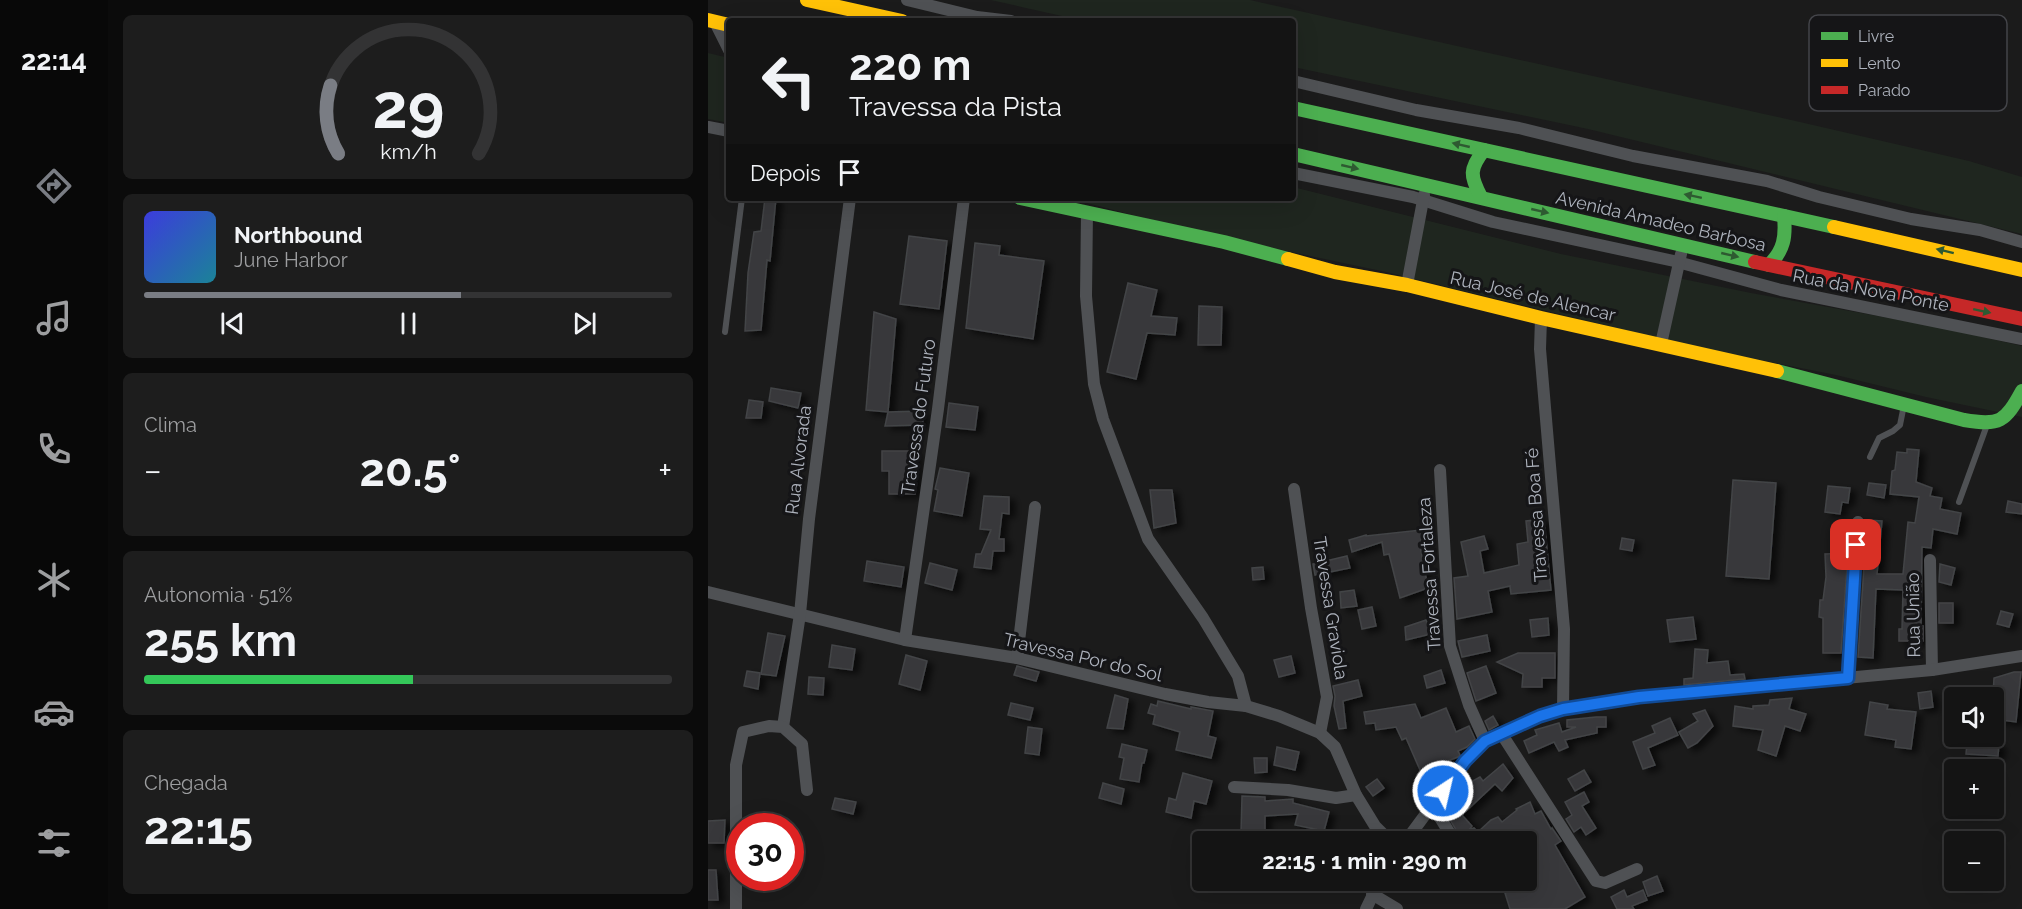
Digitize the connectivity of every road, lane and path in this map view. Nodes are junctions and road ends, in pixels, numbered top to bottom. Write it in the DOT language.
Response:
graph roads {
  1 [pos="807,0"];
  2 [pos="907,0"];
  3 [pos="888,18"];
  4 [pos="986,18"];
  5 [pos="718,22"];
  6 [pos="708,36"];
  7 [pos="726,42"];
  8 [pos="726,44"];
  9 [pos="1296,82"];
  10 [pos="1296,109"];
  11 [pos="708,127"];
  12 [pos="726,130"];
  13 [pos="1484,150"];
  14 [pos="1296,155"];
  15 [pos="1296,174"];
  16 [pos="1425,184"];
  17 [pos="1481,197"];
  18 [pos="1423,200"];
  19 [pos="742,201"];
  20 [pos="850,201"];
  21 [pos="964,201"];
  22 [pos="1040,201"];
  23 [pos="1081,207"];
  24 [pos="1784,216"];
  25 [pos="2022,242"];
  26 [pos="1684,245"];
  27 [pos="1679,262"];
  28 [pos="1769,264"];
  29 [pos="2022,270"];
  30 [pos="1407,285"];
  31 [pos="1540,318"];
  32 [pos="2022,320"];
  33 [pos="725,332"];
  34 [pos="2022,339"];
  35 [pos="1661,344"];
  36 [pos="2022,391"];
  37 [pos="1904,404"];
  38 [pos="1987,424"];
  39 [pos="1870,457"];
  40 [pos="1440,470"];
  41 [pos="1294,489"];
  42 [pos="1959,502"];
  43 [pos="1035,507"];
  44 [pos="1858,522"];
  45 [pos="1930,560"];
  46 [pos="708,592"];
  47 [pos="800,614"];
  48 [pos="906,640"];
  49 [pos="2022,656"];
  50 [pos="1017,658"];
  51 [pos="1932,670"];
  52 [pos="1848,678"];
  53 [pos="1246,706"];
  54 [pos="1563,709"];
  55 [pos="783,727"];
  56 [pos="1320,733"];
  57 [pos="1501,733"];
  58 [pos="1485,741"];
  59 [pos="1233,786"];
  60 [pos="807,790"];
  61 [pos="1356,795"];
  62 [pos="1433,806"];
  63 [pos="1380,831"];
  64 [pos="1414,831"];
  65 [pos="1448,831"];
  66 [pos="1637,869"];
  67 [pos="1374,891"];
  68 [pos="1372,894"];
  69 [pos="736,909"];
  70 [pos="1366,909"];
  71 [pos="1397,909"];
  1 -- 3 [label="main road"];
  2 -- 4 [label="street"];
  5 -- 7 [label="street"];
  6 -- 8 [label="street"];
  9 -- 25 [label="street"];
  13 -- 10 [label="main road, Avenida Amadeo Barbosa, one-way"];
  11 -- 12 [label="street"];
  13 -- 17 [label="main road"];
  24 -- 13 [label="main road, Avenida Amadeo Barbosa, one-way"];
  14 -- 16 [label="main road, Avenida Amadeo Barbosa, one-way"];
  15 -- 18 [label="street, Rua da Nova Ponte"];
  16 -- 17 [label="main road, Avenida Amadeo Barbosa"];
  16 -- 18 [label="street"];
  17 -- 26 [label="main road, Avenida Amadeo Barbosa, one-way"];
  18 -- 27 [label="street, Rua da Nova Ponte"];
  18 -- 30 [label="street"];
  19 -- 33 [label="lane"];
  20 -- 47 [label="street, Rua Alvorada"];
  21 -- 48 [label="street, Travessa do Futuro"];
  22 -- 23 [label="main road, Rua José de Alencar"];
  23 -- 30 [label="main road, Rua José de Alencar"];
  23 -- 53 [label="street"];
  24 -- 28 [label="main road"];
  29 -- 24 [label="main road, Avenida Amadeo Barbosa, one-way"];
  26 -- 27 [label="street"];
  26 -- 28 [label="main road, Avenida Amadeo Barbosa, one-way"];
  27 -- 34 [label="street, Rua da Nova Ponte"];
  27 -- 35 [label="street"];
  28 -- 32 [label="main road, Avenida Amadeo Barbosa, one-way"];
  30 -- 31 [label="main road, Rua José de Alencar"];
  31 -- 35 [label="main road, Rua José de Alencar"];
  31 -- 54 [label="street, Travessa Boa Fé"];
  35 -- 37 [label="main road, Rua José de Alencar"];
  36 -- 38 [label="main road"];
  37 -- 38 [label="main road, Rua José de Alencar"];
  37 -- 39 [label="lane"];
  38 -- 42 [label="lane"];
  40 -- 58 [label="street, Travessa Fortaleza"];
  41 -- 56 [label="street, Travessa Graviola"];
  43 -- 50 [label="street"];
  44 -- 52 [label="street"];
  45 -- 51 [label="street, Rua União"];
  46 -- 47 [label="street, Travessa Por do Sol"];
  47 -- 48 [label="street, Travessa Por do Sol"];
  47 -- 55 [label="street, Rua Alvorada"];
  48 -- 50 [label="street, Travessa Por do Sol"];
  49 -- 51 [label="street"];
  50 -- 53 [label="street, Travessa Por do Sol"];
  51 -- 52 [label="street"];
  52 -- 54 [label="street"];
  53 -- 56 [label="street, Travessa Por do Sol"];
  54 -- 57 [label="street"];
  55 -- 60 [label="street"];
  55 -- 69 [label="street"];
  56 -- 61 [label="street, Travessa Por do Sol"];
  57 -- 58 [label="street"];
  57 -- 66 [label="street"];
  58 -- 62 [label="street"];
  59 -- 61 [label="street"];
  61 -- 63 [label="street, Travessa Por do Sol"];
  62 -- 64 [label="street"];
  62 -- 65 [label="street"];
  67 -- 68 [label="street"];
  68 -- 70 [label="street"];
  68 -- 71 [label="street"];
}
